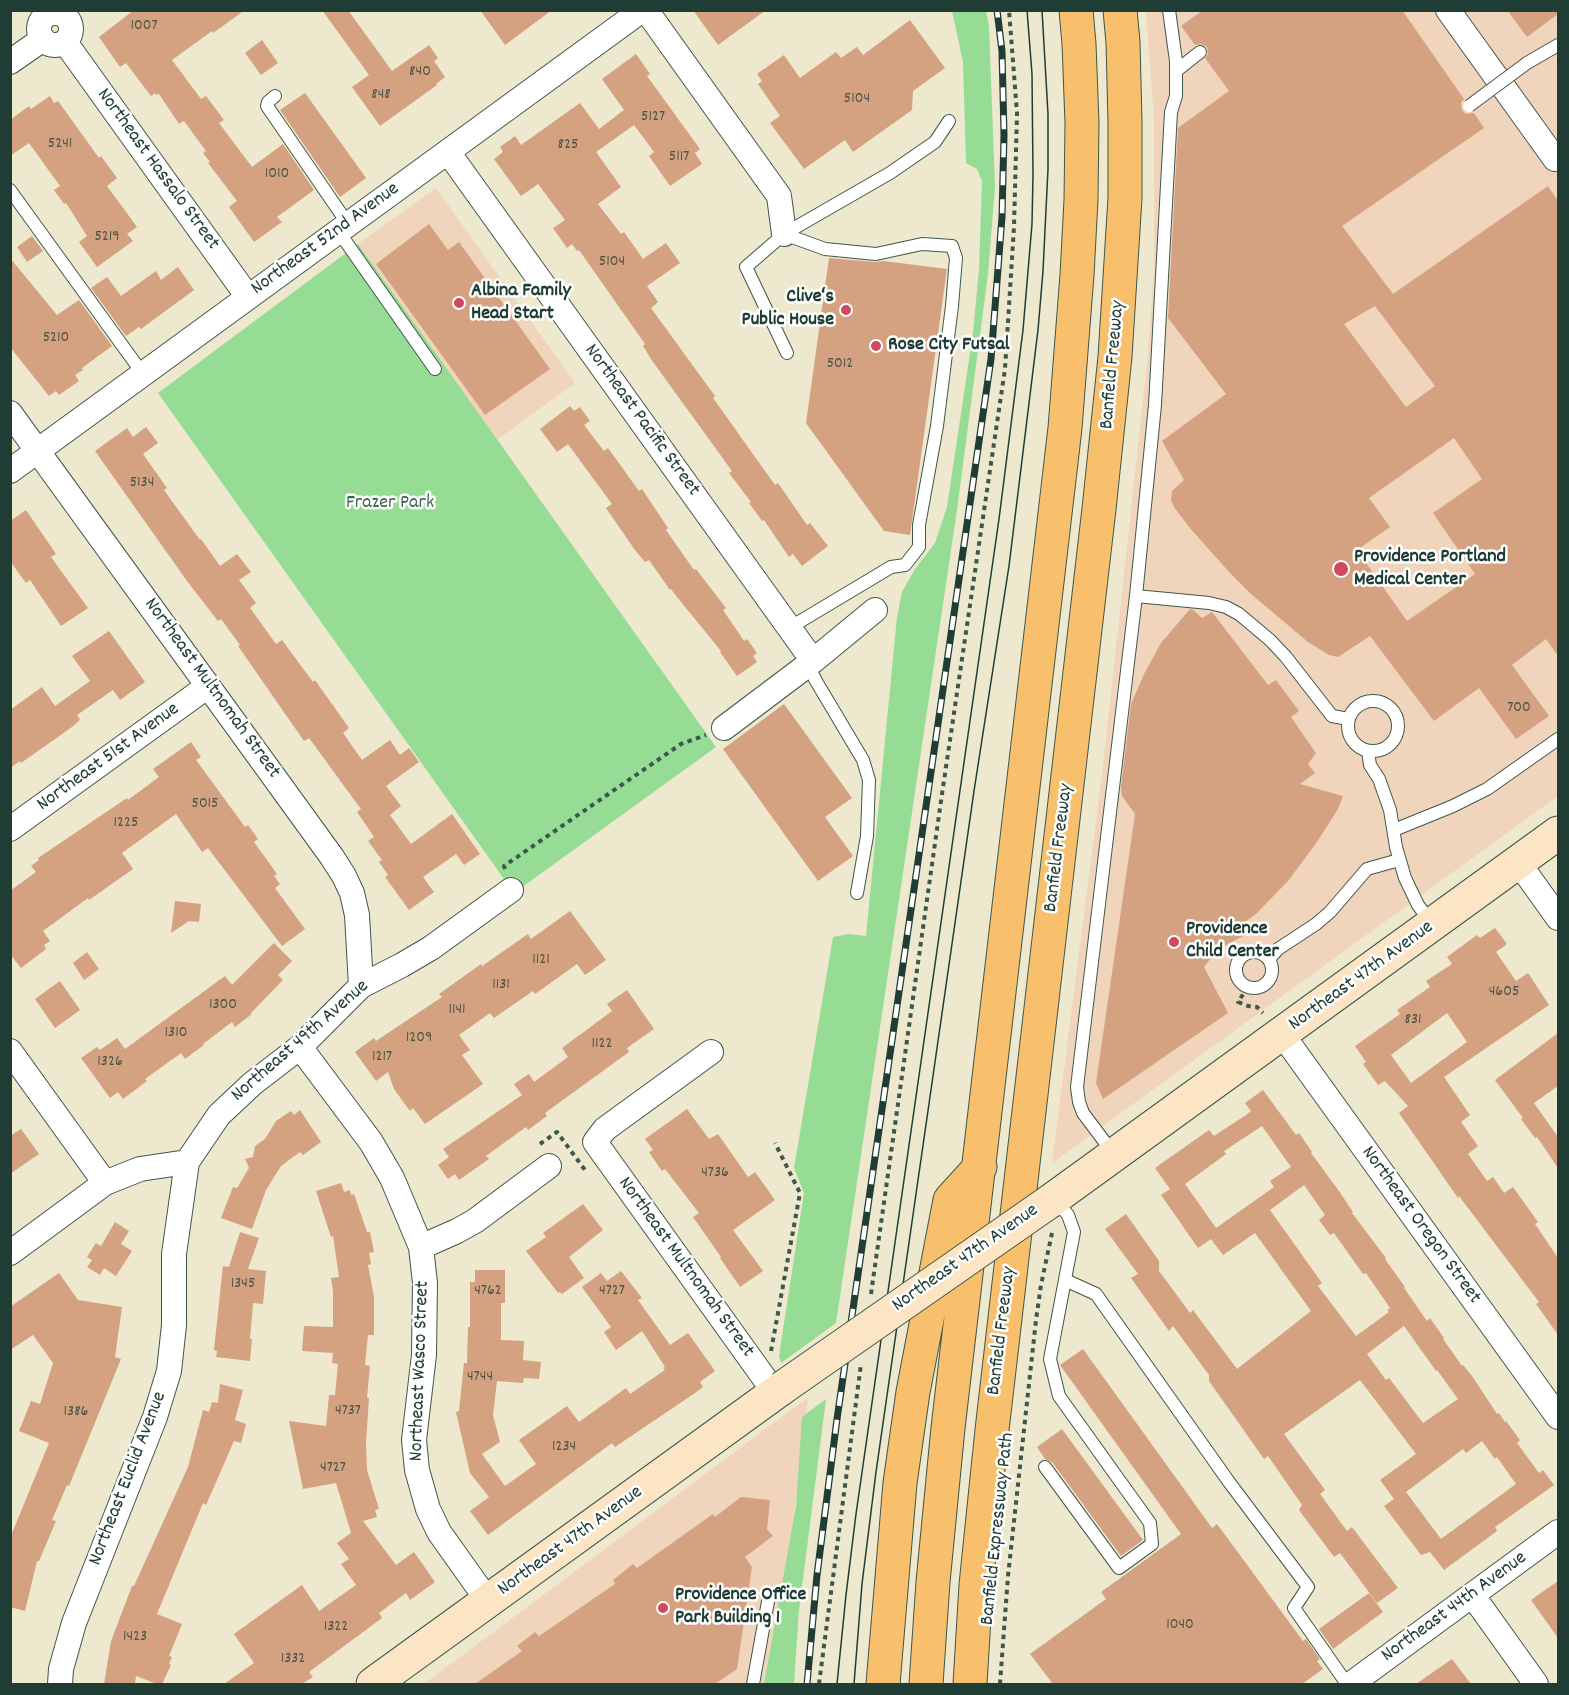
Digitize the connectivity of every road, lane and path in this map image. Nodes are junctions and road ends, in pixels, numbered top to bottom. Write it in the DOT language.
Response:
graph roads {
  1 [pos="644,10"];
  2 [pos="1009,10"];
  3 [pos="1076,10"];
  4 [pos="1120,10"];
  5 [pos="1169,10"];
  6 [pos="1448,10"];
  7 [pos="58,23"];
  8 [pos="1558,45"];
  9 [pos="1200,52"];
  10 [pos="10,62"];
  11 [pos="1176,71"];
  12 [pos="275,96"];
  13 [pos="1468,106"];
  14 [pos="950,121"];
  15 [pos="448,152"];
  16 [pos="1557,158"];
  17 [pos="10,190"];
  18 [pos="344,228"];
  19 [pos="784,234"];
  20 [pos="248,297"];
  21 [pos="787,353"];
  22 [pos="435,369"];
  23 [pos="143,374"];
  24 [pos="10,413"];
  25 [pos="38,451"];
  26 [pos="10,471"];
  27 [pos="1137,596"];
  28 [pos="875,610"];
  29 [pos="789,628"];
  30 [pos="810,663"];
  31 [pos="208,686"];
  32 [pos="1349,719"];
  33 [pos="724,728"];
  34 [pos="1558,739"];
  35 [pos="1368,751"];
  36 [pos="10,829"];
  37 [pos="1394,830"];
  38 [pos="1558,833"];
  39 [pos="1399,860"];
  40 [pos="1518,862"];
  41 [pos="511,890"];
  42 [pos="857,893"];
  43 [pos="1558,918"];
  44 [pos="1432,925"];
  45 [pos="1269,958"];
  46 [pos="361,986"];
  47 [pos="1248,987"];
  48 [pos="1273,1024"];
  49 [pos="300,1047"];
  50 [pos="10,1051"];
  51 [pos="711,1052"];
  52 [pos="775,1143"];
  53 [pos="1115,1155"];
  54 [pos="187,1162"];
  55 [pos="549,1166"];
  56 [pos="980,1167"];
  57 [pos="105,1183"];
  58 [pos="1051,1200"];
  59 [pos="421,1247"];
  60 [pos="10,1253"];
  61 [pos="1065,1280"];
  62 [pos="870,1304"];
  63 [pos="861,1363"];
  64 [pos="772,1384"];
  65 [pos="1558,1417"];
  66 [pos="1045,1467"];
  67 [pos="1558,1532"];
  68 [pos="769,1596"];
  69 [pos="1473,1596"];
  70 [pos="488,1601"];
  71 [pos="60,1684"];
  72 [pos="374,1684"];
  73 [pos="753,1684"];
  74 [pos="819,1684"];
  75 [pos="883,1684"];
  76 [pos="926,1684"];
  77 [pos="970,1684"];
  78 [pos="1000,1684"];
  79 [pos="1349,1684"];
  80 [pos="1536,1684"];
  1 -- 15 [label="street, Northeast 52nd Avenue"];
  1 -- 19 [label="street"];
  2 -- 62 [label="path"];
  3 -- 56 [label="highway"];
  4 -- 77 [label="highway, Banfield Freeway"];
  5 -- 11 [label="lane"];
  6 -- 16 [label="street"];
  7 -- 10 [label="street"];
  7 -- 20 [label="street, Northeast Hassalo Street"];
  8 -- 13 [label="lane, bridge"];
  9 -- 11 [label="lane"];
  11 -- 27 [label="lane"];
  12 -- 18 [label="lane"];
  14 -- 19 [label="lane"];
  15 -- 18 [label="street, Northeast 52nd Avenue"];
  15 -- 29 [label="street, Northeast Pacific Street"];
  17 -- 23 [label="lane"];
  18 -- 20 [label="street, Northeast 52nd Avenue"];
  18 -- 22 [label="lane"];
  19 -- 21 [label="lane"];
  19 -- 29 [label="lane"];
  20 -- 23 [label="street, Northeast 52nd Avenue"];
  23 -- 25 [label="street, Northeast 52nd Avenue"];
  24 -- 25 [label="street, Northeast Multnomah Street"];
  25 -- 26 [label="street, Northeast 52nd Avenue"];
  25 -- 31 [label="street, Northeast Multnomah Street"];
  27 -- 32 [label="lane"];
  27 -- 53 [label="lane"];
  28 -- 30 [label="street"];
  29 -- 30 [label="street, Northeast Pacific Street"];
  30 -- 33 [label="street"];
  30 -- 42 [label="lane"];
  31 -- 36 [label="street, Northeast 51st Avenue"];
  31 -- 46 [label="street, Northeast Multnomah Street"];
  32 -- 35 [label="lane"];
  32 -- 35 [label="lane"];
  33 -- 41 [label="path"];
  34 -- 37 [label="lane"];
  35 -- 37 [label="lane"];
  37 -- 39 [label="lane"];
  38 -- 40 [label="main road, Northeast 47th Avenue"];
  39 -- 44 [label="lane"];
  39 -- 45 [label="lane"];
  40 -- 43 [label="street"];
  40 -- 44 [label="main road, Northeast 47th Avenue"];
  41 -- 46 [label="street, Northeast 49th Avenue"];
  44 -- 48 [label="main road, Northeast 47th Avenue"];
  45 -- 47 [label="lane"];
  45 -- 47 [label="lane"];
  46 -- 49 [label="street, Northeast 49th Avenue"];
  47 -- 48 [label="path"];
  48 -- 53 [label="main road, Northeast 47th Avenue"];
  48 -- 65 [label="street, Northeast Oregon Street"];
  49 -- 54 [label="street, Northeast 49th Avenue"];
  49 -- 59 [label="street, Northeast Wasco Street"];
  50 -- 57 [label="street"];
  51 -- 64 [label="street, Northeast Multnomah Street"];
  52 -- 64 [label="path"];
  53 -- 58 [label="main road, Northeast 47th Avenue"];
  54 -- 57 [label="street"];
  54 -- 71 [label="street, Northeast Euclid Avenue"];
  55 -- 59 [label="street"];
  56 -- 75 [label="highway"];
  56 -- 76 [label="highway"];
  57 -- 60 [label="street"];
  58 -- 61 [label="lane"];
  58 -- 64 [label="main road, Northeast 47th Avenue, bridge"];
  58 -- 78 [label="path, Banfield Expressway Path"];
  59 -- 70 [label="street, Northeast Wasco Street"];
  61 -- 66 [label="lane"];
  61 -- 79 [label="lane"];
  63 -- 74 [label="path"];
  64 -- 70 [label="main road, Northeast 47th Avenue"];
  67 -- 69 [label="street, Northeast 44th Avenue"];
  68 -- 73 [label="lane"];
  69 -- 79 [label="street, Northeast 44th Avenue"];
  69 -- 80 [label="street"];
  70 -- 72 [label="main road, Northeast 47th Avenue"];
}
